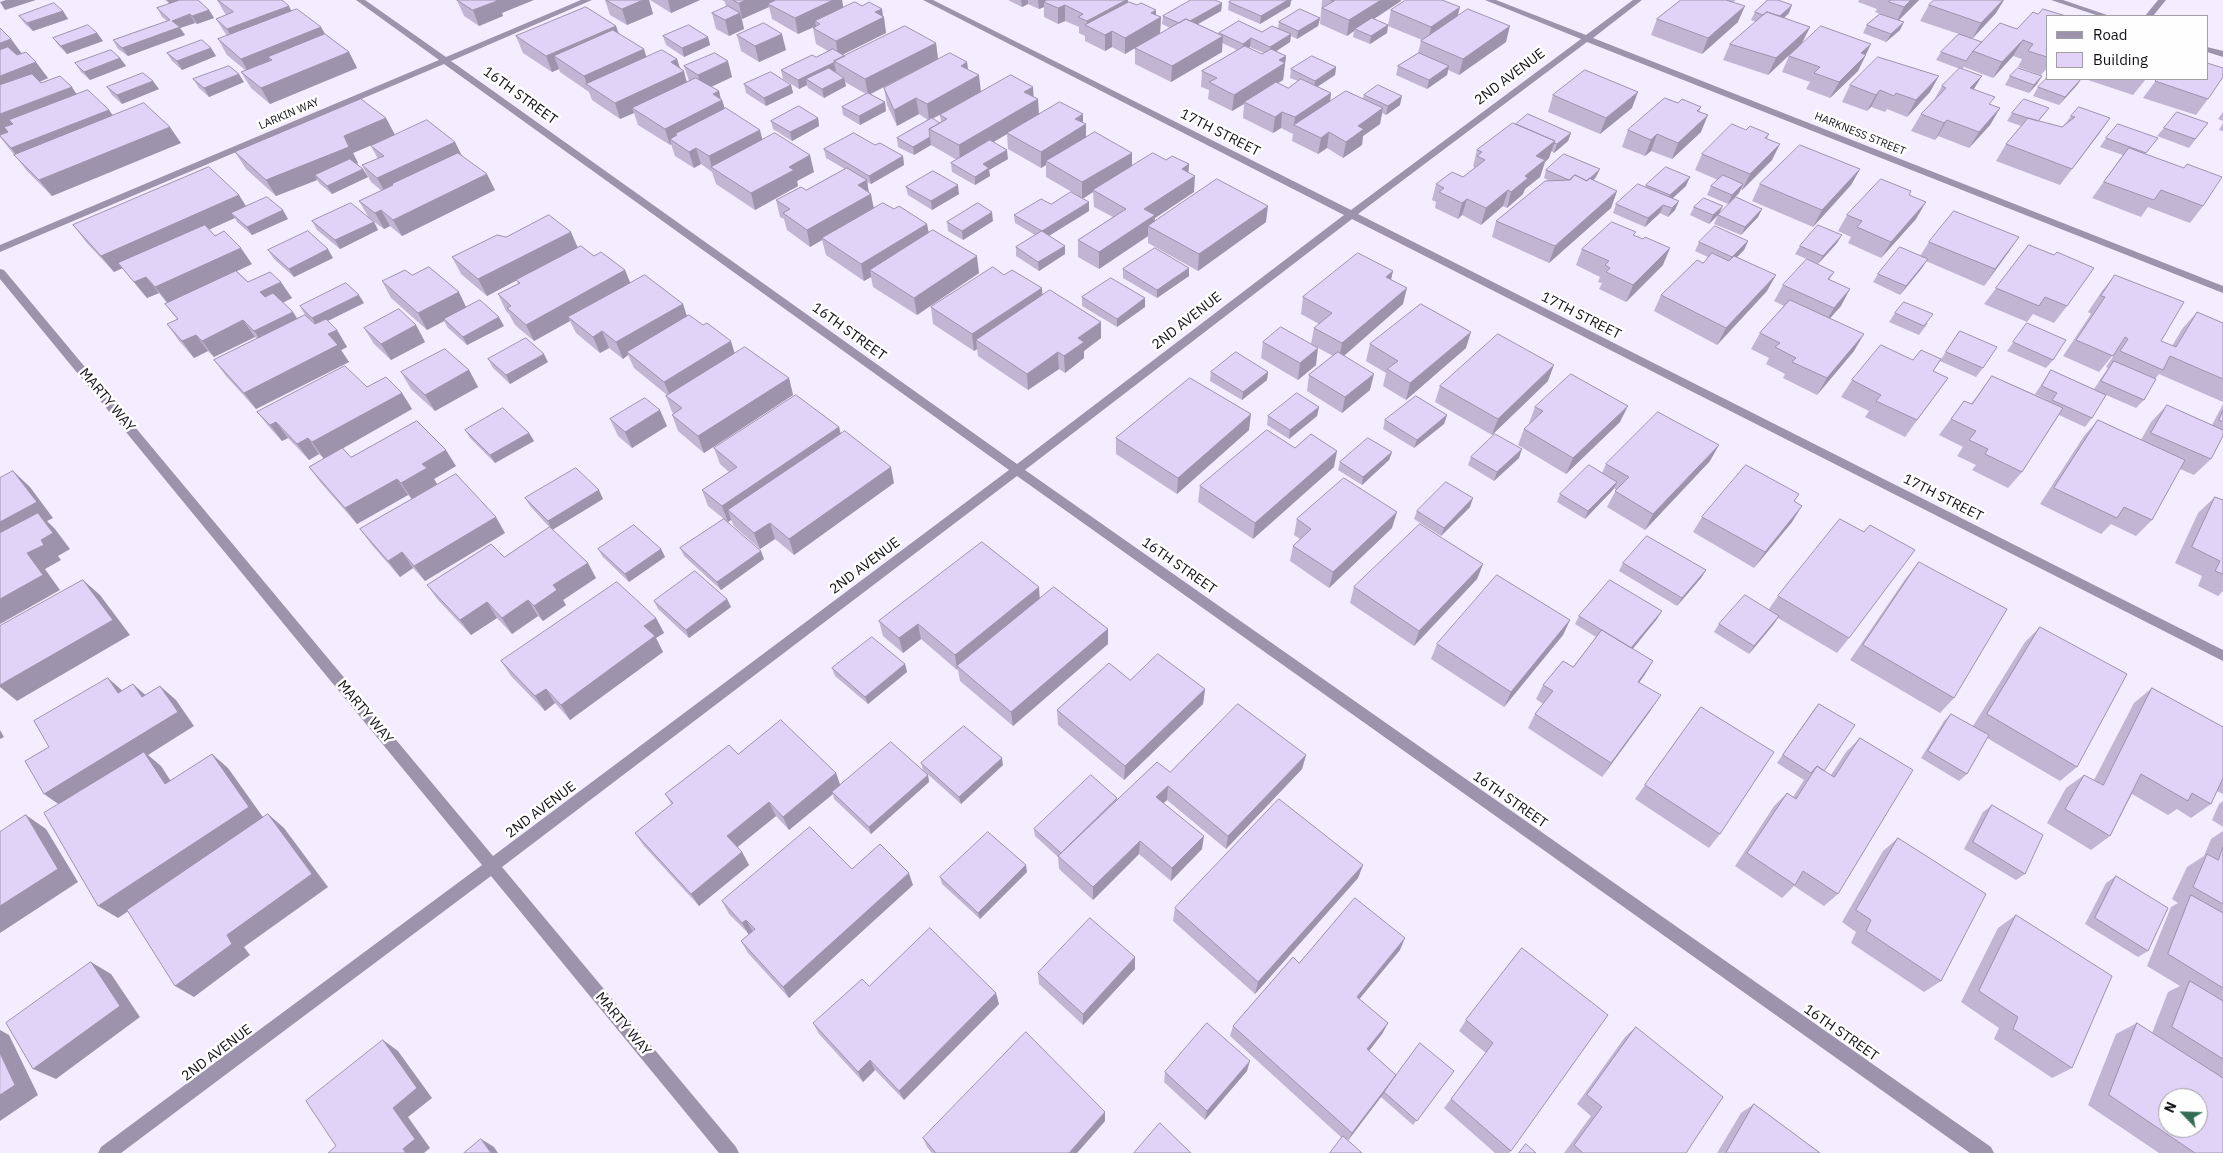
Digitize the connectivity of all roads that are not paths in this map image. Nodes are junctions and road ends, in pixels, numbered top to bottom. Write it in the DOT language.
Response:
graph roads {
  1 [pos="360,0"];
  2 [pos="588,0"];
  3 [pos="927,0"];
  4 [pos="1488,0"];
  5 [pos="1638,0"];
  6 [pos="2055,0"];
  7 [pos="2162,0"];
  8 [pos="2103,15"];
  9 [pos="2150,15"];
  10 [pos="1586,39"];
  11 [pos="2208,49"];
  12 [pos="2223,54"];
  13 [pos="444,61"];
  14 [pos="1351,214"];
  15 [pos="0,249"];
  16 [pos="0,272"];
  17 [pos="2223,290"];
  18 [pos="1017,470"];
  19 [pos="2223,656"];
  20 [pos="492,866"];
  21 [pos="107,1153"];
  22 [pos="730,1153"];
  23 [pos="1985,1153"];
  1 -- 13 [label="street, 16TH STREET"];
  2 -- 13 [label="street, LARKIN WAY"];
  3 -- 14 [label="street, 17TH STREET"];
  4 -- 10 [label="street, HARKNESS STREET"];
  5 -- 10 [label="street, 2ND AVENUE"];
  6 -- 8 [label="street"];
  7 -- 9 [label="street"];
  10 -- 14 [label="street, 2ND AVENUE"];
  10 -- 17 [label="street, HARKNESS STREET"];
  11 -- 12 [label="street"];
  13 -- 15 [label="street, LARKIN WAY"];
  13 -- 18 [label="street, 16TH STREET"];
  14 -- 18 [label="street, 2ND AVENUE"];
  14 -- 19 [label="street, 17TH STREET"];
  16 -- 20 [label="street, MARTY WAY"];
  18 -- 20 [label="street, 2ND AVENUE"];
  18 -- 23 [label="street, 16TH STREET"];
  20 -- 21 [label="street, 2ND AVENUE"];
  20 -- 22 [label="street, MARTY WAY"];
}
